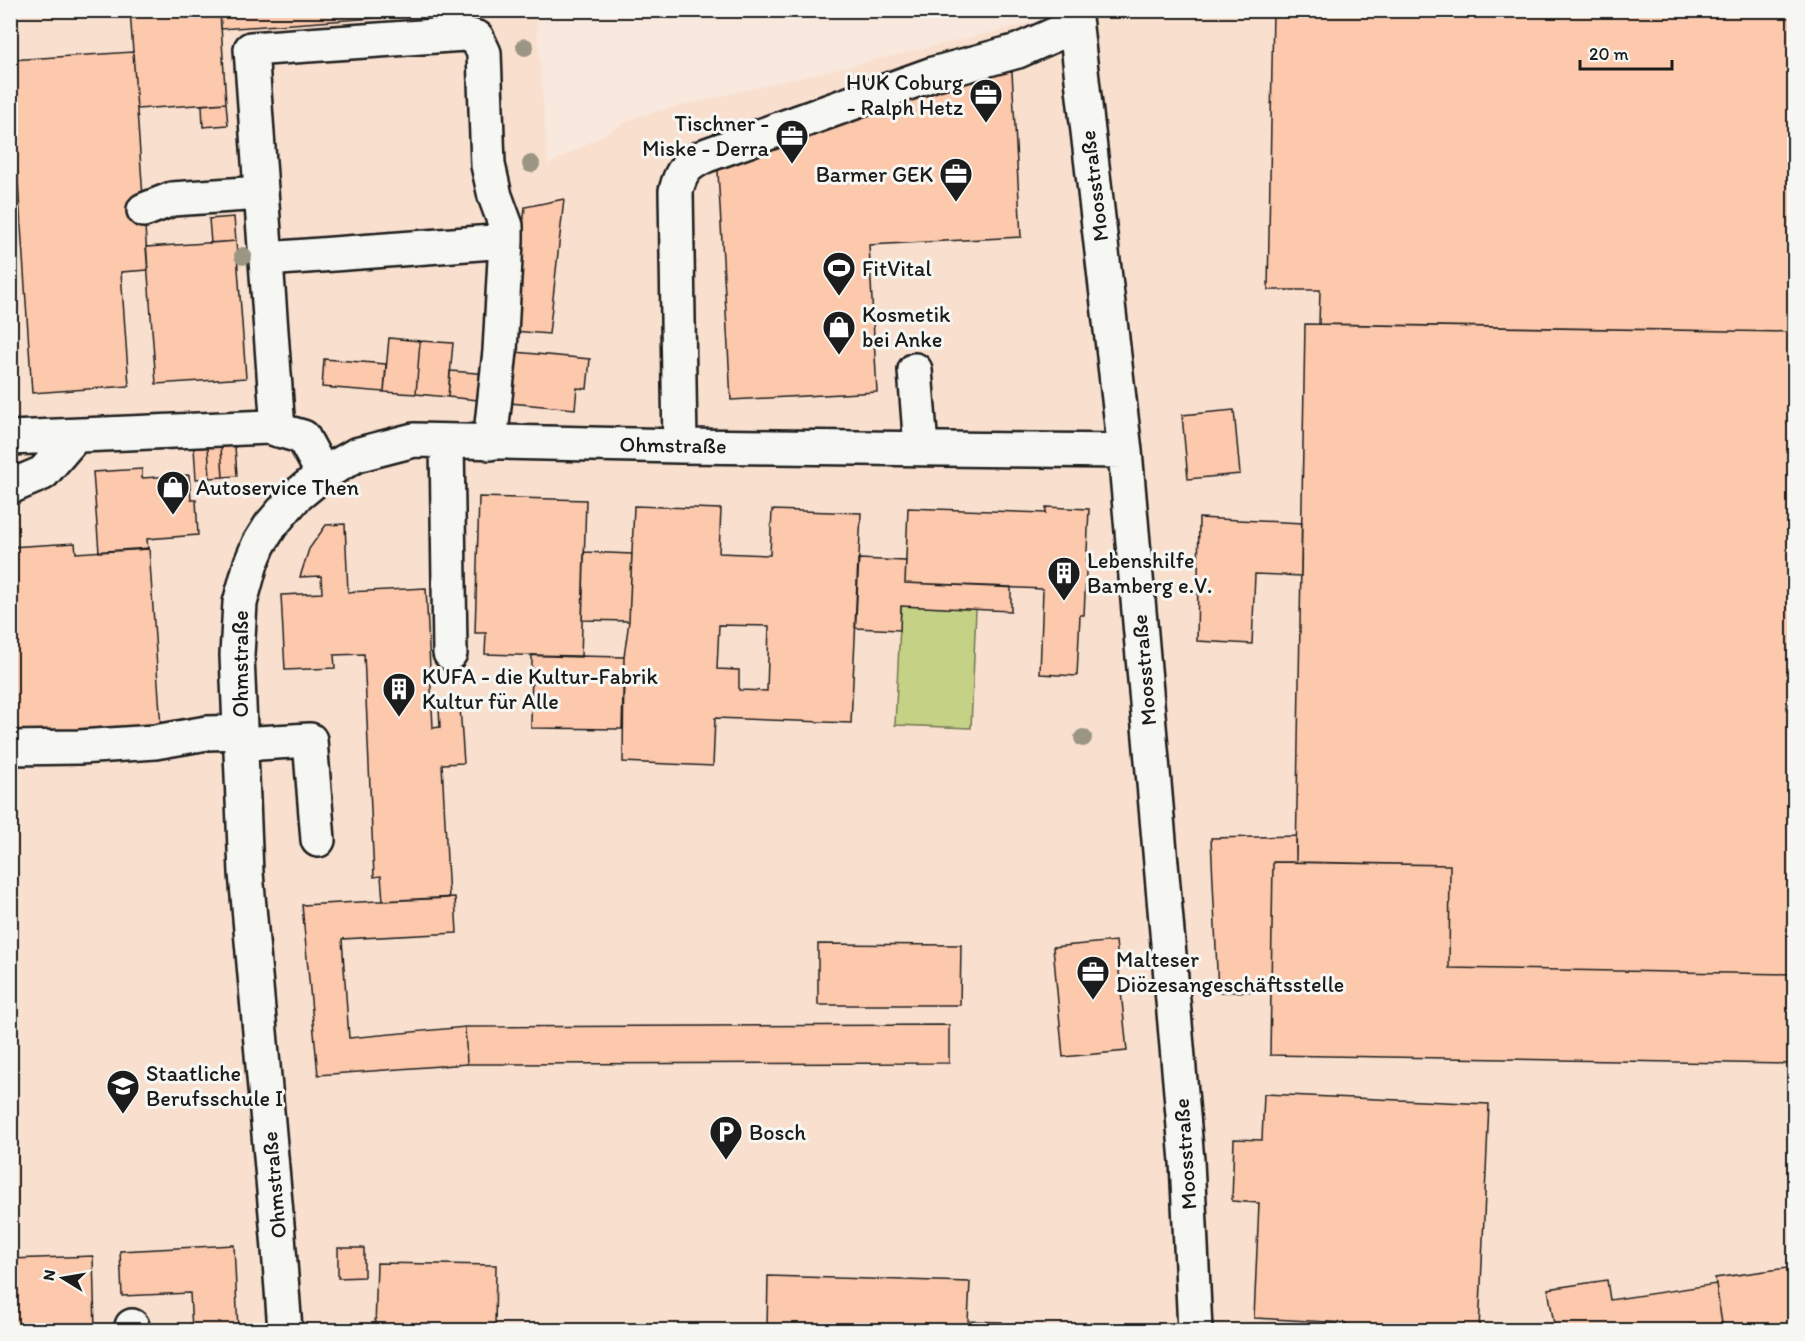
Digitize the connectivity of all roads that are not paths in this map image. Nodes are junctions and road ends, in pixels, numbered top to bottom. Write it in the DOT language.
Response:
graph roads {
  1 [pos="1075,18"];
  2 [pos="261,193"];
  3 [pos="144,210"];
  4 [pos="506,241"];
  5 [pos="276,262"];
  6 [pos="915,370"];
  7 [pos="278,430"];
  8 [pos="75,436"];
  9 [pos="10,438"];
  10 [pos="447,441"];
  11 [pos="490,442"];
  12 [pos="680,446"];
  13 [pos="921,448"];
  14 [pos="1125,451"];
  15 [pos="323,474"];
  16 [pos="10,487"];
  17 [pos="450,653"];
  18 [pos="241,738"];
  19 [pos="10,748"];
  20 [pos="318,840"];
  21 [pos="285,1330"];
  22 [pos="1195,1330"];
  1 -- 12 [label="street"];
  1 -- 14 [label="street, Moosstraße"];
  2 -- 3 [label="street"];
  2 -- 4 [label="street"];
  2 -- 5 [label="street"];
  4 -- 5 [label="street"];
  4 -- 11 [label="street"];
  5 -- 7 [label="street"];
  6 -- 13 [label="street"];
  7 -- 8 [label="street"];
  7 -- 15 [label="street"];
  8 -- 9 [label="street"];
  8 -- 16 [label="street"];
  10 -- 11 [label="street, Ohmstraße"];
  10 -- 15 [label="street, Ohmstraße"];
  10 -- 17 [label="street"];
  11 -- 12 [label="street, Ohmstraße"];
  12 -- 13 [label="street, Ohmstraße"];
  13 -- 14 [label="street, Ohmstraße"];
  14 -- 22 [label="street, Moosstraße"];
  15 -- 18 [label="street, Ohmstraße"];
  18 -- 19 [label="street"];
  18 -- 20 [label="street"];
  18 -- 21 [label="street, Ohmstraße"];
}
